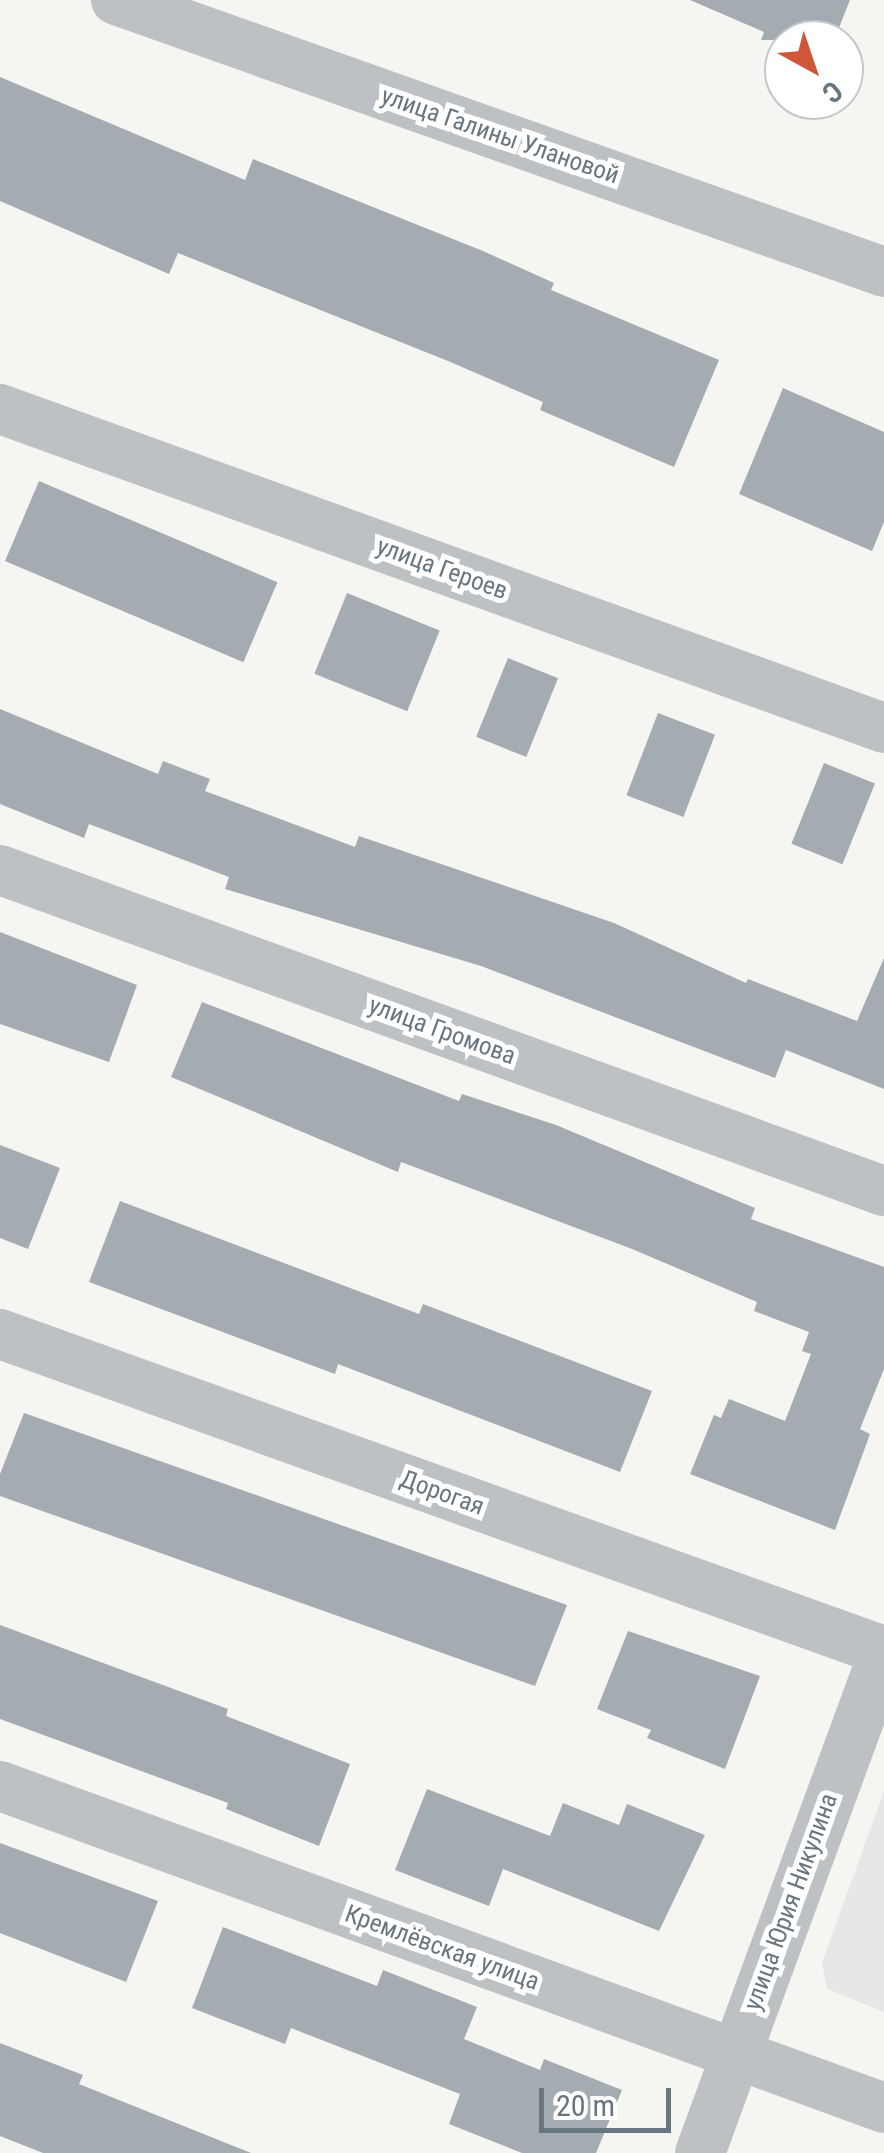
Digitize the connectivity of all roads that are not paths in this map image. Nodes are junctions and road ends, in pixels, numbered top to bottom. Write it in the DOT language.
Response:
graph roads {
  1 [pos="116,0"];
  2 [pos="884,272"];
  3 [pos="0,410"];
  4 [pos="884,728"];
  5 [pos="0,870"];
  6 [pos="884,1191"];
  7 [pos="0,1334"];
  8 [pos="884,1652"];
  9 [pos="0,1786"];
  10 [pos="734,2055"];
  11 [pos="884,2108"];
  12 [pos="700,2153"];
  1 -- 2 [label="street, улица Галины Улановой"];
  3 -- 4 [label="street, улица Героев"];
  5 -- 6 [label="street, улица Громова"];
  7 -- 8 [label="street, Дорогая"];
  8 -- 10 [label="street, улица Юрия Никулина"];
  9 -- 10 [label="street, Кремлёвская улица"];
  10 -- 11 [label="street, Кремлёвская улица"];
  10 -- 12 [label="street, улица Юрия Никулина"];
}
